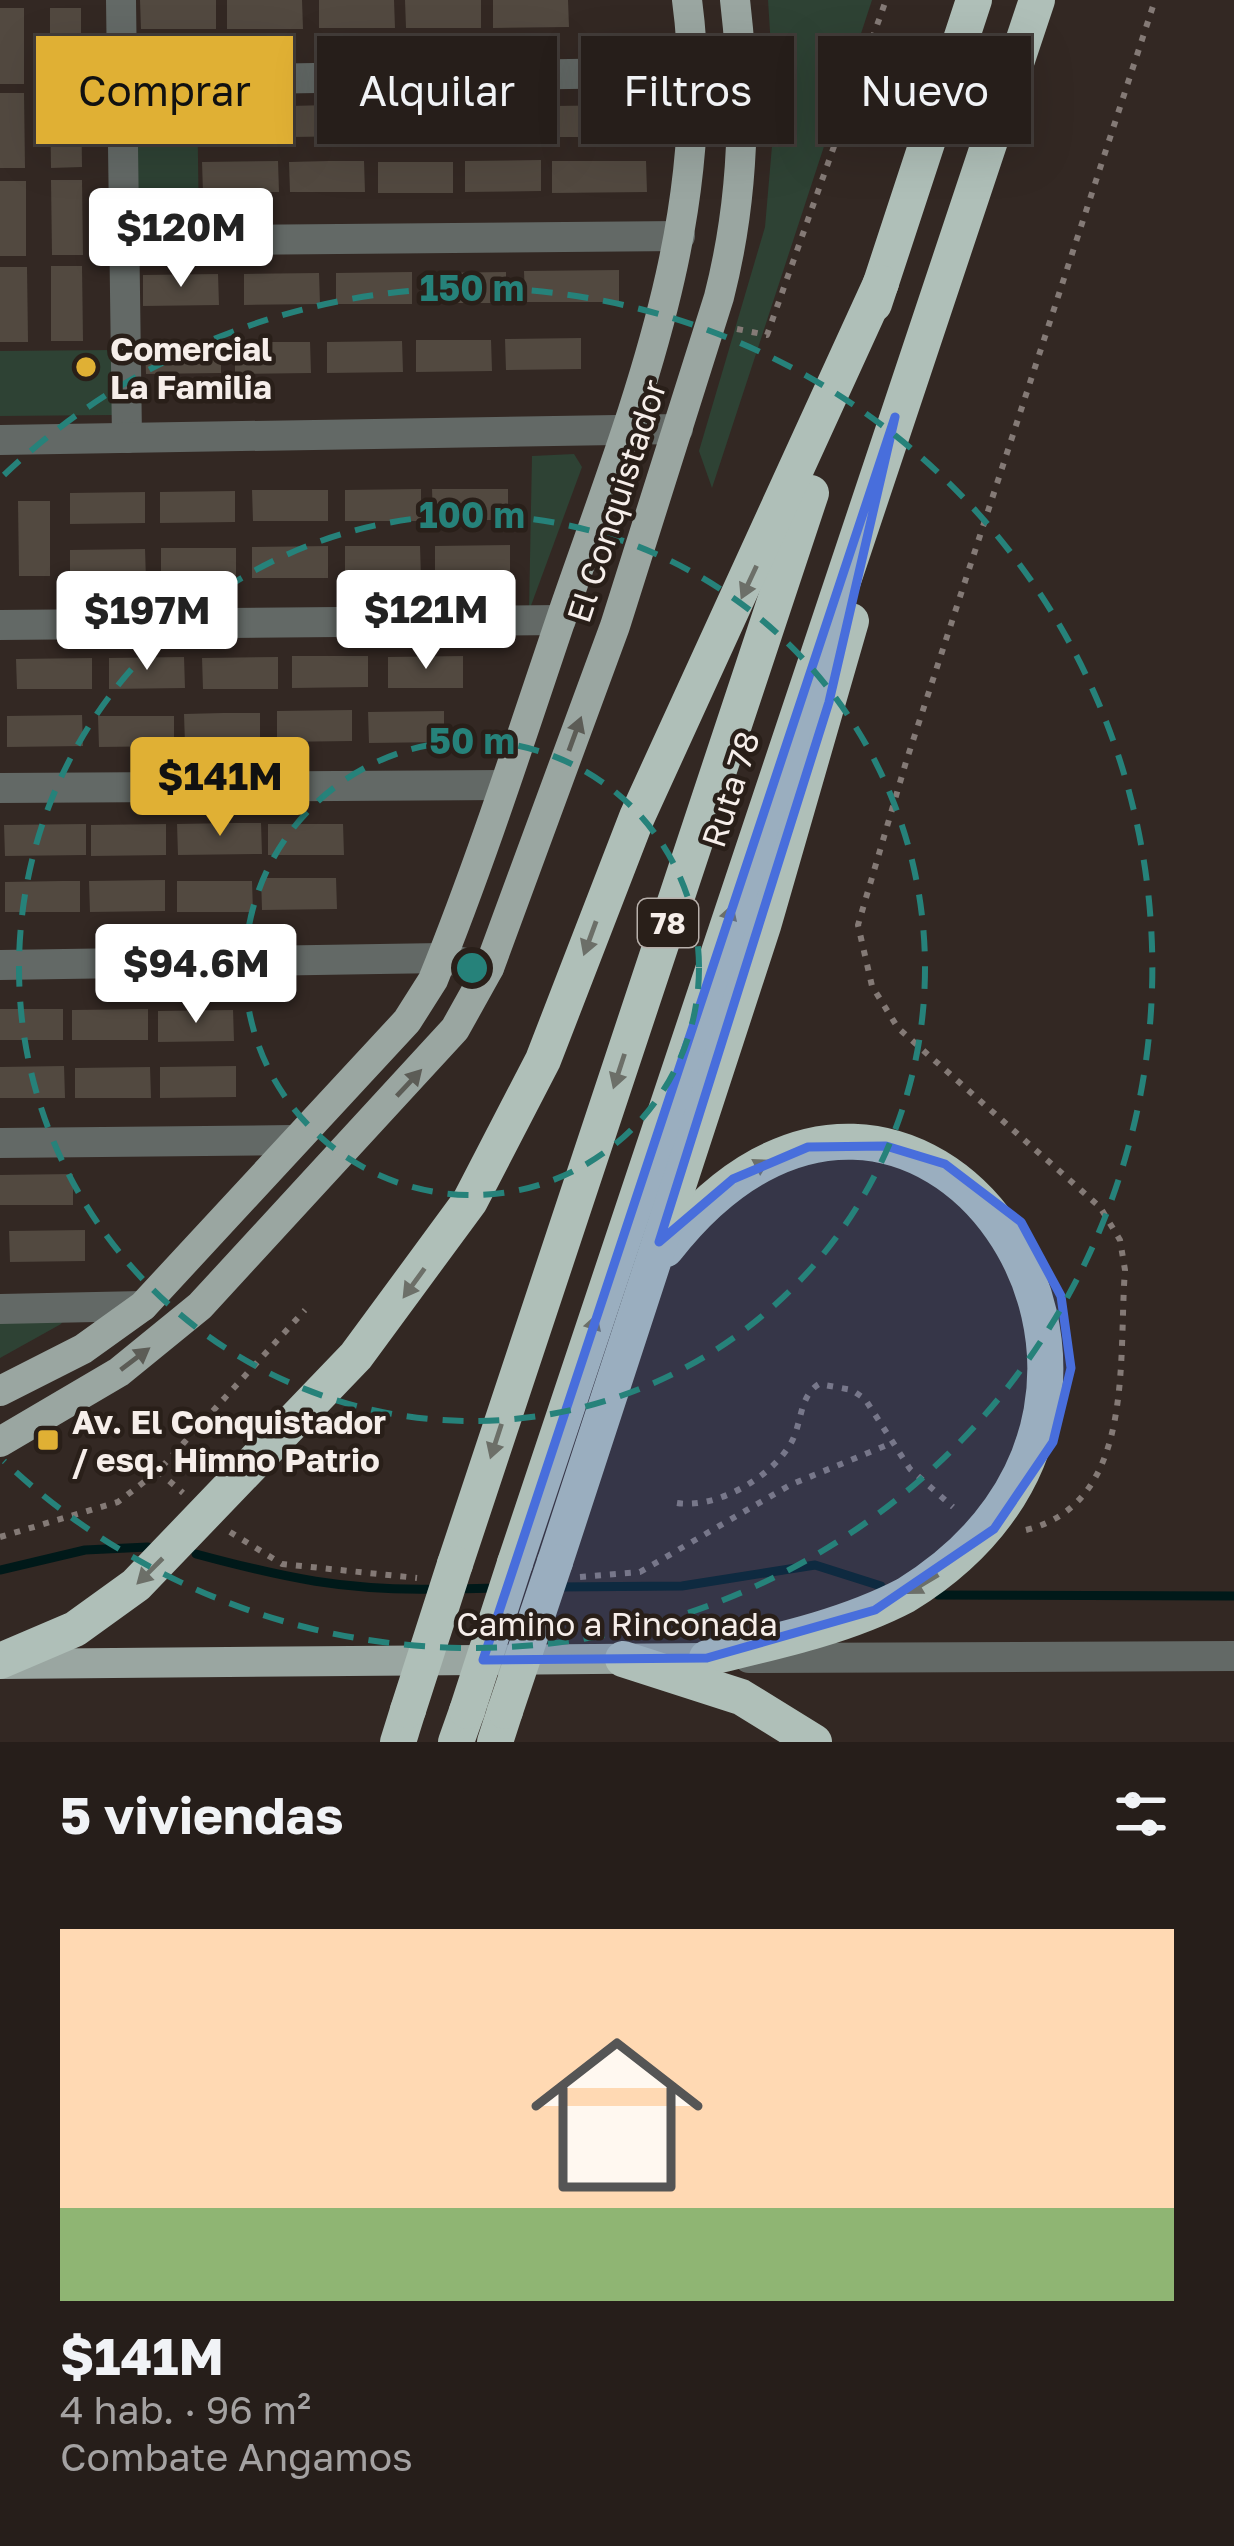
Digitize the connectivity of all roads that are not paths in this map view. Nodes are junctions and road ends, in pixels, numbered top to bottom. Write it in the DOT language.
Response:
graph roads {
  1 [pos="121,0"];
  2 [pos="687,0"];
  3 [pos="735,0"];
  4 [pos="974,0"];
  5 [pos="1037,0"];
  6 [pos="121,36"];
  7 [pos="690,36"];
  8 [pos="581,74"];
  9 [pos="293,78"];
  10 [pos="123,144"];
  11 [pos="687,144"];
  12 [pos="680,236"];
  13 [pos="124,241"];
  14 [pos="881,283"];
  15 [pos="895,417"];
  16 [pos="678,429"];
  17 [pos="626,430"];
  18 [pos="127,438"];
  19 [pos="0,440"];
  20 [pos="561,620"];
  21 [pos="0,625"];
  22 [pos="504,785"];
  23 [pos="0,788"];
  24 [pos="442,958"];
  25 [pos="0,964"];
  26 [pos="489,968"];
  27 [pos="294,1140"];
  28 [pos="0,1144"];
  29 [pos="646,1283"];
  30 [pos="143,1306"];
  31 [pos="0,1309"];
  32 [pos="0,1391"];
  33 [pos="0,1442"];
  34 [pos="1234,1656"];
  35 [pos="707,1658"];
  36 [pos="623,1659"];
  37 [pos="0,1662"];
  38 [pos="403,1726"];
  39 [pos="461,1726"];
  40 [pos="500,1727"];
  41 [pos="814,1742"];
  1 -- 6 [label="street"];
  2 -- 7 [label="main road, El Conquistador"];
  3 -- 16 [label="main road, El Conquistador"];
  4 -- 14 [label="highway, Ruta 78 / 78"];
  5 -- 15 [label="highway, Ruta 78 / 78"];
  8 -- 9 [label="street"];
  10 -- 13 [label="street"];
  11 -- 12 [label="main road, El Conquistador"];
  12 -- 13 [label="street"];
  12 -- 17 [label="main road, El Conquistador"];
  13 -- 18 [label="street"];
  14 -- 37 [label="highway, one-way"];
  14 -- 38 [label="highway, Ruta 78 / 78, one-way, bridge"];
  15 -- 29 [label="highway"];
  39 -- 15 [label="highway, Ruta 78 / 78, one-way, bridge"];
  16 -- 17 [label="street"];
  26 -- 16 [label="main road, El Conquistador, one-way"];
  17 -- 18 [label="street"];
  17 -- 20 [label="main road, El Conquistador"];
  18 -- 19 [label="street"];
  20 -- 21 [label="street"];
  20 -- 22 [label="main road, El Conquistador"];
  22 -- 23 [label="street"];
  22 -- 24 [label="main road, El Conquistador"];
  24 -- 25 [label="street"];
  24 -- 26 [label="street"];
  24 -- 27 [label="main road, El Conquistador"];
  33 -- 26 [label="main road, El Conquistador, one-way"];
  27 -- 28 [label="street"];
  27 -- 30 [label="main road, El Conquistador"];
  29 -- 35 [label="highway, one-way"];
  29 -- 40 [label="highway, bridge"];
  30 -- 31 [label="street"];
  30 -- 32 [label="main road, El Conquistador"];
  34 -- 35 [label="street, Camino a Rinconada"];
  35 -- 36 [label="main road, Camino a Rinconada"];
  36 -- 37 [label="main road, Camino a Rinconada"];
  36 -- 41 [label="highway"];
}
